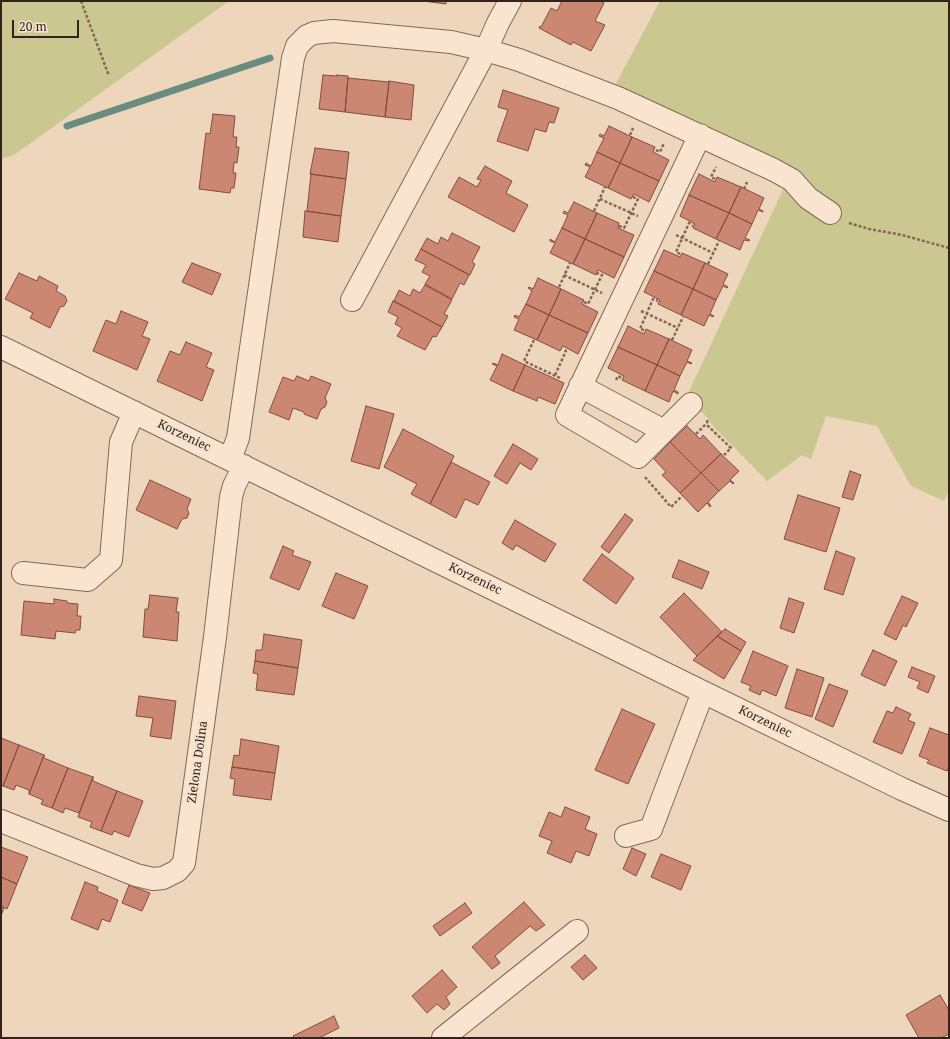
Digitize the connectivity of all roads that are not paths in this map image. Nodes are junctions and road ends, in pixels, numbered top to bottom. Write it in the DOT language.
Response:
graph roads {
  1 [pos="510,1"];
  2 [pos="486,50"];
  3 [pos="700,135"];
  4 [pos="830,213"];
  5 [pos="352,300"];
  6 [pos="1,347"];
  7 [pos="580,387"];
  8 [pos="691,404"];
  9 [pos="134,412"];
  10 [pos="664,431"];
  11 [pos="237,462"];
  12 [pos="24,573"];
  13 [pos="703,692"];
  14 [pos="949,810"];
  15 [pos="1,821"];
  16 [pos="626,836"];
  17 [pos="577,931"];
  18 [pos="443,1038"];
  1 -- 2 [label="street"];
  2 -- 3 [label="street, Zielona Dolina"];
  2 -- 5 [label="street"];
  2 -- 11 [label="street, Zielona Dolina"];
  3 -- 4 [label="street, Zielona Dolina"];
  3 -- 7 [label="street"];
  6 -- 9 [label="street, Korzeniec"];
  7 -- 10 [label="street"];
  7 -- 10 [label="street"];
  8 -- 10 [label="street"];
  9 -- 11 [label="street, Korzeniec"];
  9 -- 12 [label="street"];
  11 -- 13 [label="street, Korzeniec"];
  11 -- 15 [label="street, Zielona Dolina"];
  13 -- 14 [label="street, Korzeniec"];
  13 -- 16 [label="street"];
  17 -- 18 [label="street"];
}
